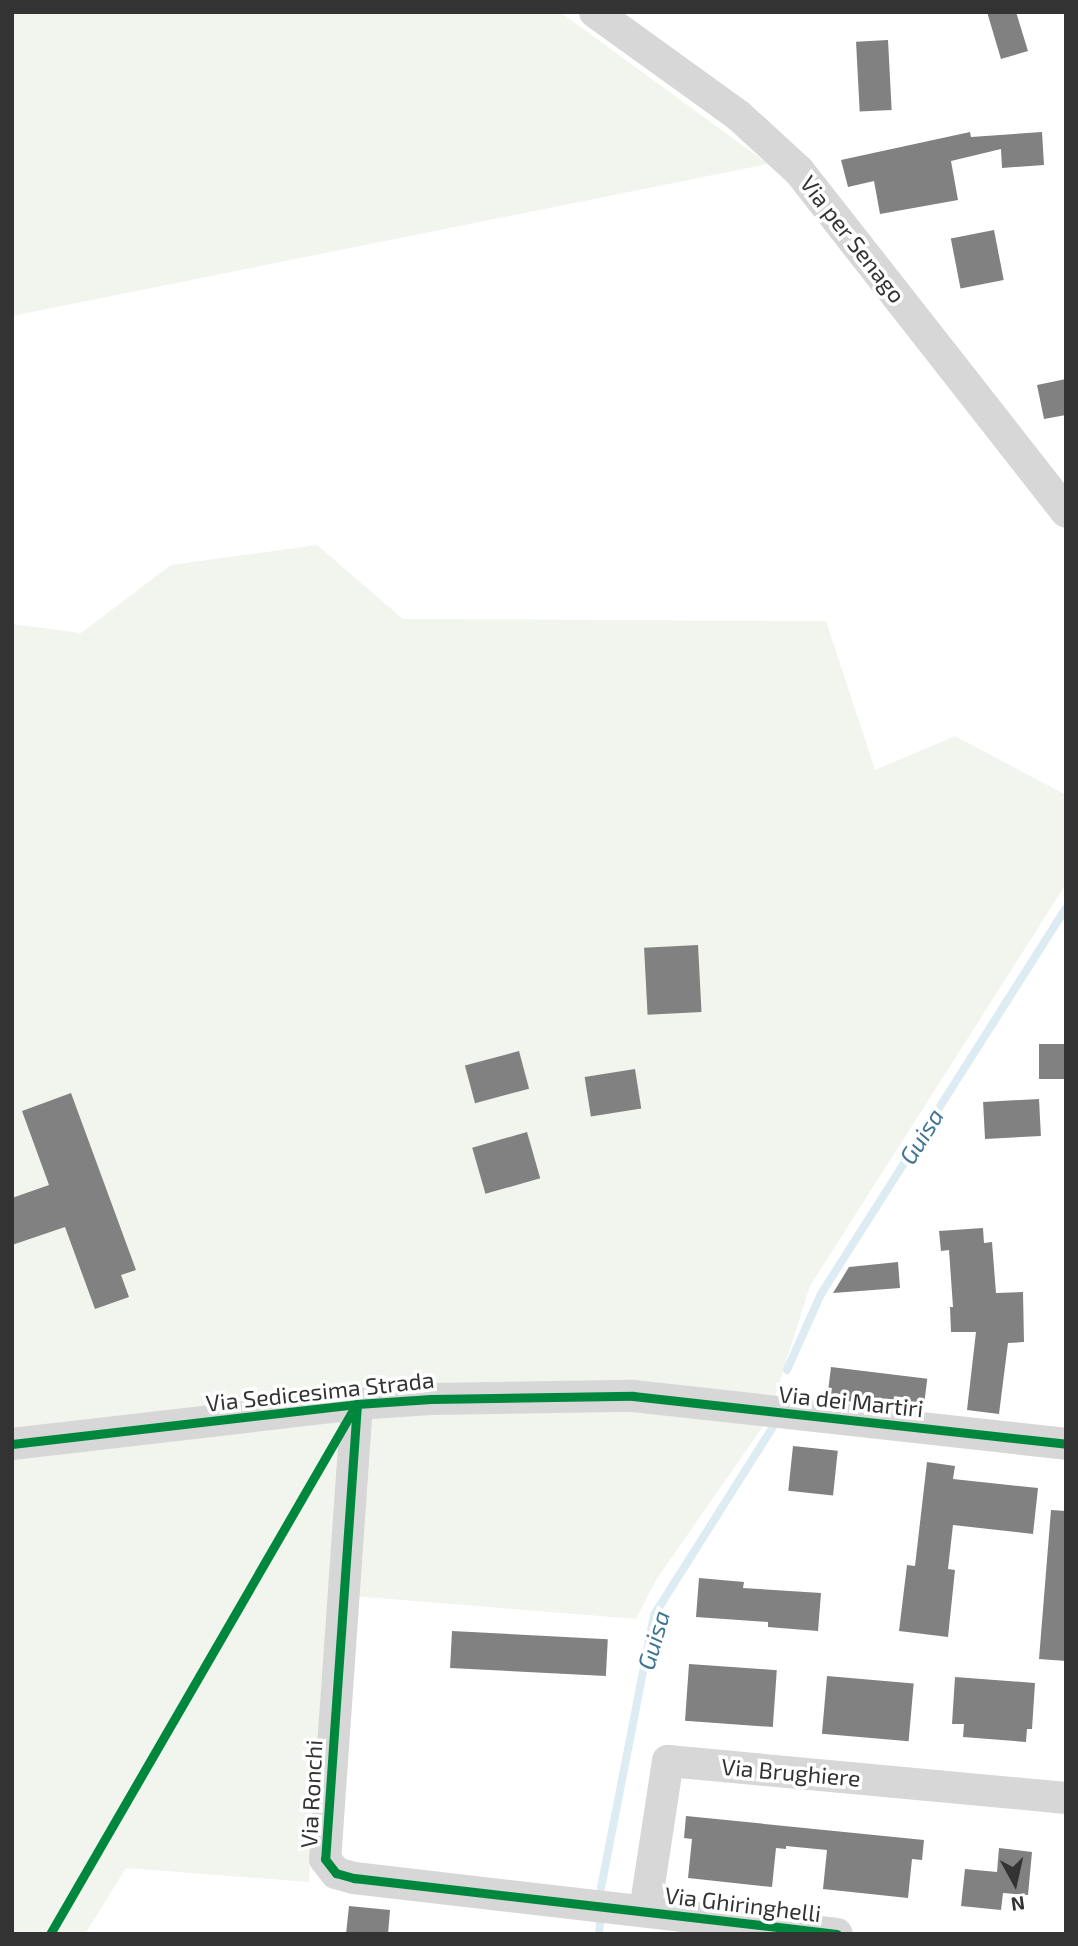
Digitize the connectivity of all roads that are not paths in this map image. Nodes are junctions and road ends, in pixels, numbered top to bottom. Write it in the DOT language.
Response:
graph roads {
  1 [pos="595,12"];
  2 [pos="1066,512"];
  3 [pos="633,1396"];
  4 [pos="357,1404"];
  5 [pos="12,1444"];
  6 [pos="1066,1444"];
  7 [pos="1066,1798"];
  8 [pos="645,1912"];
  9 [pos="819,1933"];
  1 -- 2 [label="street, Via per Senago"];
  3 -- 4 [label="street, Via Sedicesima Strada"];
  3 -- 6 [label="street, Via dei Martiri"];
  4 -- 5 [label="street, Via Sedicesima Strada"];
  4 -- 8 [label="street, Via Ronchi"];
  7 -- 8 [label="street, Via Brughiere"];
  8 -- 9 [label="street, Via Ghiringhelli"];
}
